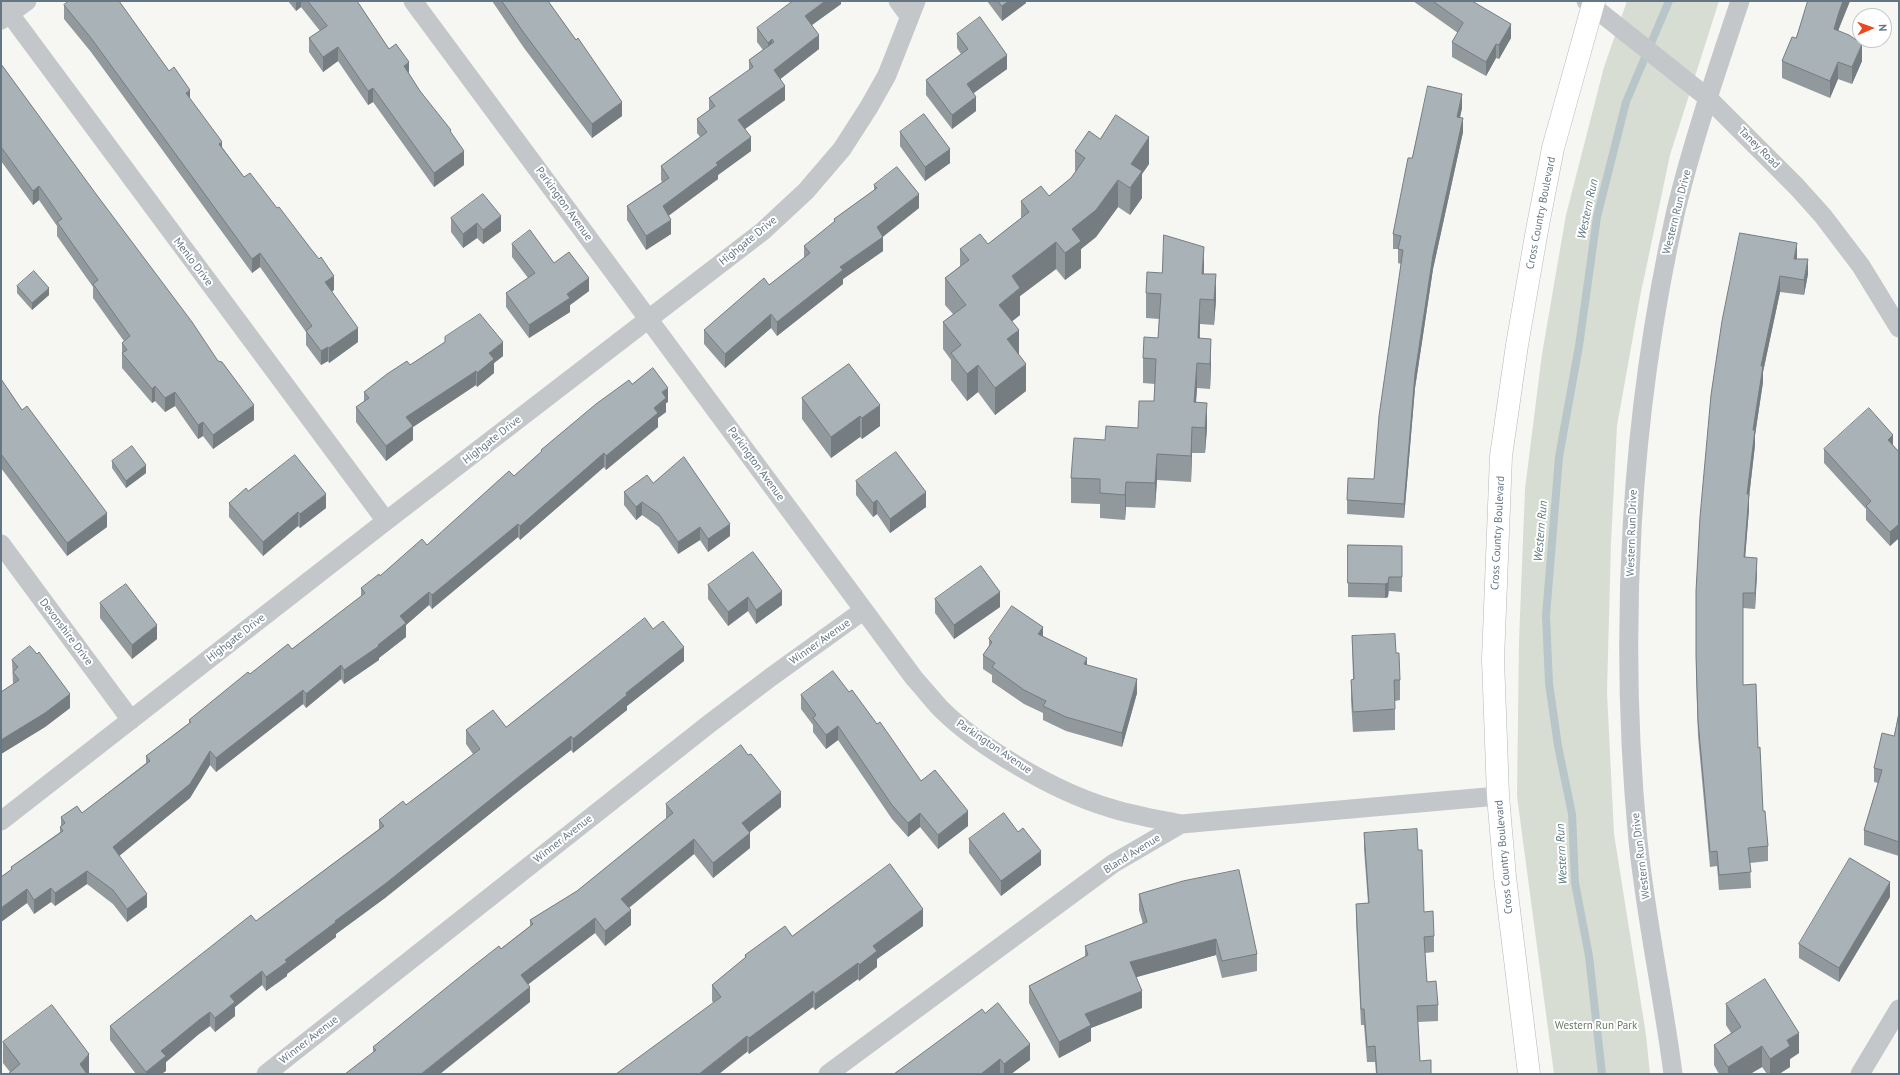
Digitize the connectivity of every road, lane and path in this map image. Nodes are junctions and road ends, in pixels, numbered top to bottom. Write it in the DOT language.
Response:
graph roads {
  1 [pos="27,1"];
  2 [pos="414,1"];
  3 [pos="1740,1"];
  4 [pos="1591,3"];
  5 [pos="908,6"];
  6 [pos="4,12"];
  7 [pos="1708,98"];
  8 [pos="649,319"];
  9 [pos="1899,328"];
  10 [pos="386,521"];
  11 [pos="1,544"];
  12 [pos="864,610"];
  13 [pos="131,720"];
  14 [pos="1498,796"];
  15 [pos="1,821"];
  16 [pos="1181,824"];
  17 [pos="1899,1009"];
  18 [pos="266,1074"];
  19 [pos="828,1074"];
  20 [pos="1529,1074"];
  21 [pos="1673,1074"];
  22 [pos="1860,1074"];
  1 -- 6 [label="street"];
  2 -- 8 [label="street, Parkington Avenue"];
  3 -- 7 [label="street, Western Run Drive"];
  4 -- 7 [label="street, Taney Road"];
  4 -- 14 [label="main road, Cross Country Boulevard"];
  5 -- 8 [label="street, Highgate Drive"];
  6 -- 10 [label="street, Menlo Drive"];
  7 -- 9 [label="street, Taney Road"];
  7 -- 21 [label="street, Western Run Drive"];
  8 -- 10 [label="street, Highgate Drive"];
  8 -- 12 [label="street, Parkington Avenue"];
  10 -- 13 [label="street, Highgate Drive"];
  11 -- 13 [label="street, Devonshire Drive"];
  12 -- 16 [label="street, Parkington Avenue"];
  12 -- 18 [label="street, Winner Avenue"];
  13 -- 15 [label="street, Highgate Drive"];
  14 -- 16 [label="street, Bland Avenue"];
  14 -- 20 [label="main road, Cross Country Boulevard"];
  16 -- 19 [label="street, Bland Avenue"];
  17 -- 22 [label="street"];
}
